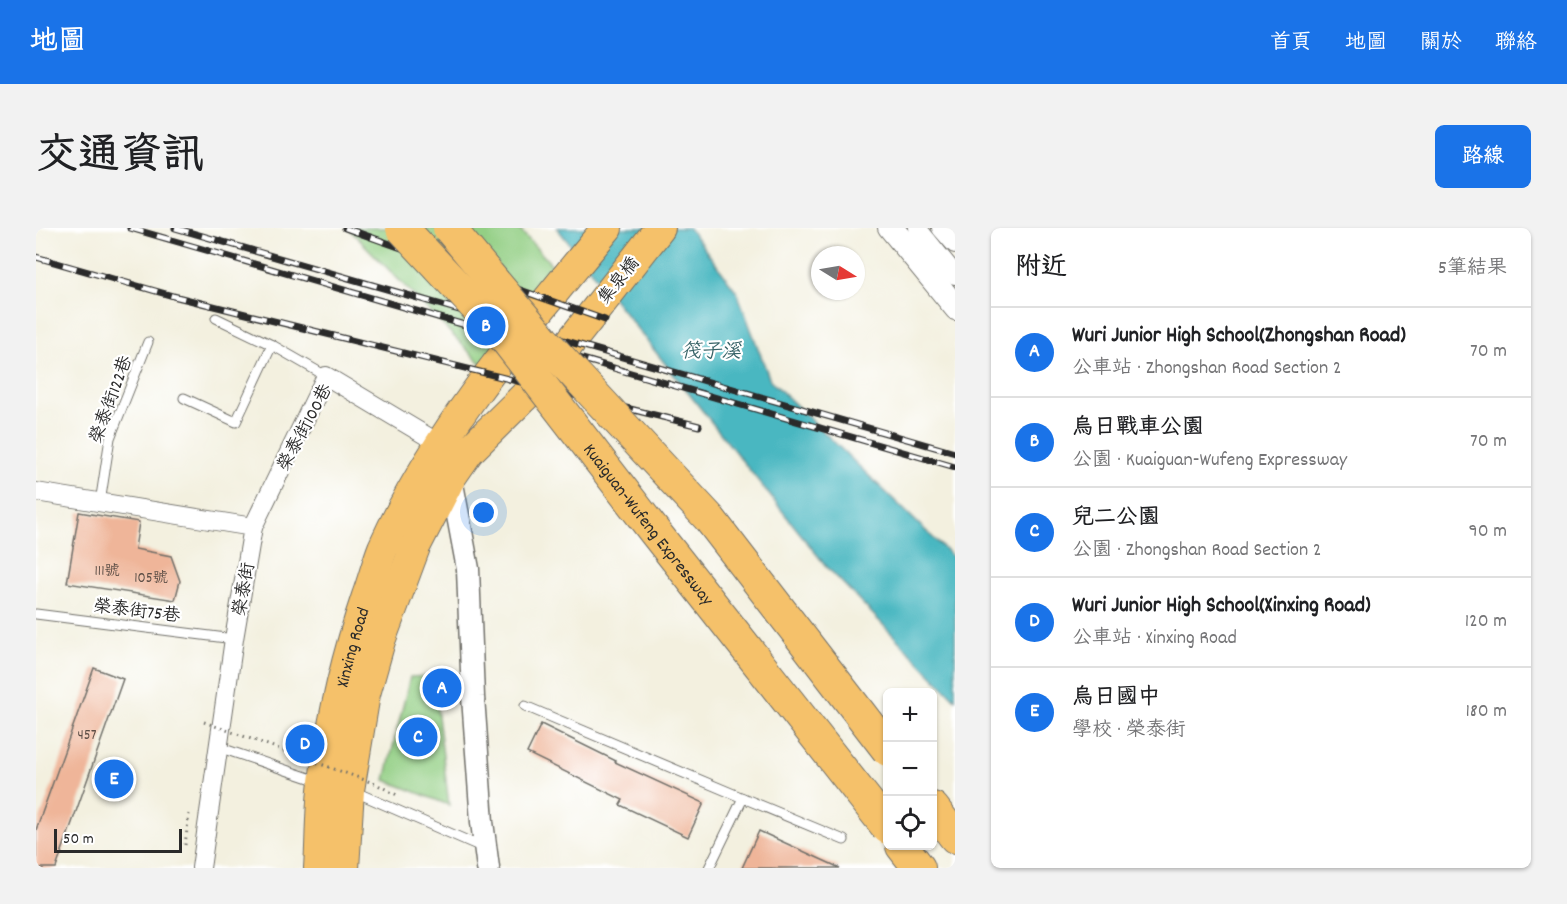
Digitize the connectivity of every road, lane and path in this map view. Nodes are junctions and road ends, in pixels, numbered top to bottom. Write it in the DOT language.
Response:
graph roads {
  1 [pos="402,228"];
  2 [pos="413,228"];
  3 [pos="437,228"];
  4 [pos="449,228"];
  5 [pos="607,228"];
  6 [pos="660,228"];
  7 [pos="887,228"];
  8 [pos="901,228"];
  9 [pos="917,228"];
  10 [pos="941,228"];
  11 [pos="955,244"];
  12 [pos="955,275"];
  13 [pos="955,295"];
  14 [pos="955,311"];
  15 [pos="216,318"];
  16 [pos="528,325"];
  17 [pos="148,342"];
  18 [pos="272,345"];
  19 [pos="326,376"];
  20 [pos="184,398"];
  21 [pos="440,444"];
  22 [pos="451,477"];
  23 [pos="36,492"];
  24 [pos="100,502"];
  25 [pos="253,527"];
  26 [pos="36,614"];
  27 [pos="234,639"];
  28 [pos="525,706"];
  29 [pos="204,722"];
  30 [pos="883,744"];
  31 [pos="218,747"];
  32 [pos="336,786"];
  33 [pos="397,795"];
  34 [pos="743,798"];
  35 [pos="937,813"];
  36 [pos="883,822"];
  37 [pos="188,824"];
  38 [pos="955,837"];
  39 [pos="844,840"];
  40 [pos="185,845"];
  41 [pos="905,850"];
  42 [pos="487,859"];
  43 [pos="201,868"];
  44 [pos="319,868"];
  45 [pos="344,868"];
  46 [pos="709,868"];
  47 [pos="919,868"];
  1 -- 36 [label="highway, Kuaiguan-Wufeng Expressway, bridge"];
  2 -- 16 [label="street"];
  3 -- 16 [label="street"];
  4 -- 30 [label="highway, bridge"];
  5 -- 16 [label="main road"];
  6 -- 22 [label="main road, 集泉橋"];
  7 -- 14 [label="street"];
  8 -- 13 [label="lane"];
  9 -- 12 [label="street"];
  10 -- 11 [label="street"];
  15 -- 18 [label="lane"];
  16 -- 21 [label="main road, Xinxing Road"];
  17 -- 24 [label="lane, 榮泰街122巷"];
  18 -- 19 [label="lane"];
  18 -- 20 [label="lane"];
  19 -- 21 [label="street, 榮泰街100巷"];
  19 -- 25 [label="street, 榮泰街100巷"];
  21 -- 22 [label="street"];
  21 -- 32 [label="main road, Xinxing Road"];
  22 -- 32 [label="main road, Xinxing Road"];
  22 -- 42 [label="street"];
  23 -- 24 [label="street"];
  24 -- 25 [label="street"];
  25 -- 27 [label="street, 榮泰街"];
  26 -- 27 [label="lane, 榮泰街75巷"];
  27 -- 31 [label="street, 榮泰街"];
  28 -- 34 [label="lane"];
  29 -- 33 [label="path, bridge"];
  31 -- 32 [label="lane"];
  31 -- 43 [label="street, 榮泰街"];
  32 -- 42 [label="lane"];
  32 -- 44 [label="main road, Xinxing Road"];
  32 -- 45 [label="main road, Xinxing Road"];
  34 -- 39 [label="lane"];
  34 -- 46 [label="lane"];
  35 -- 38 [label="highway"];
  37 -- 40 [label="path"];
  41 -- 47 [label="highway"];
}
